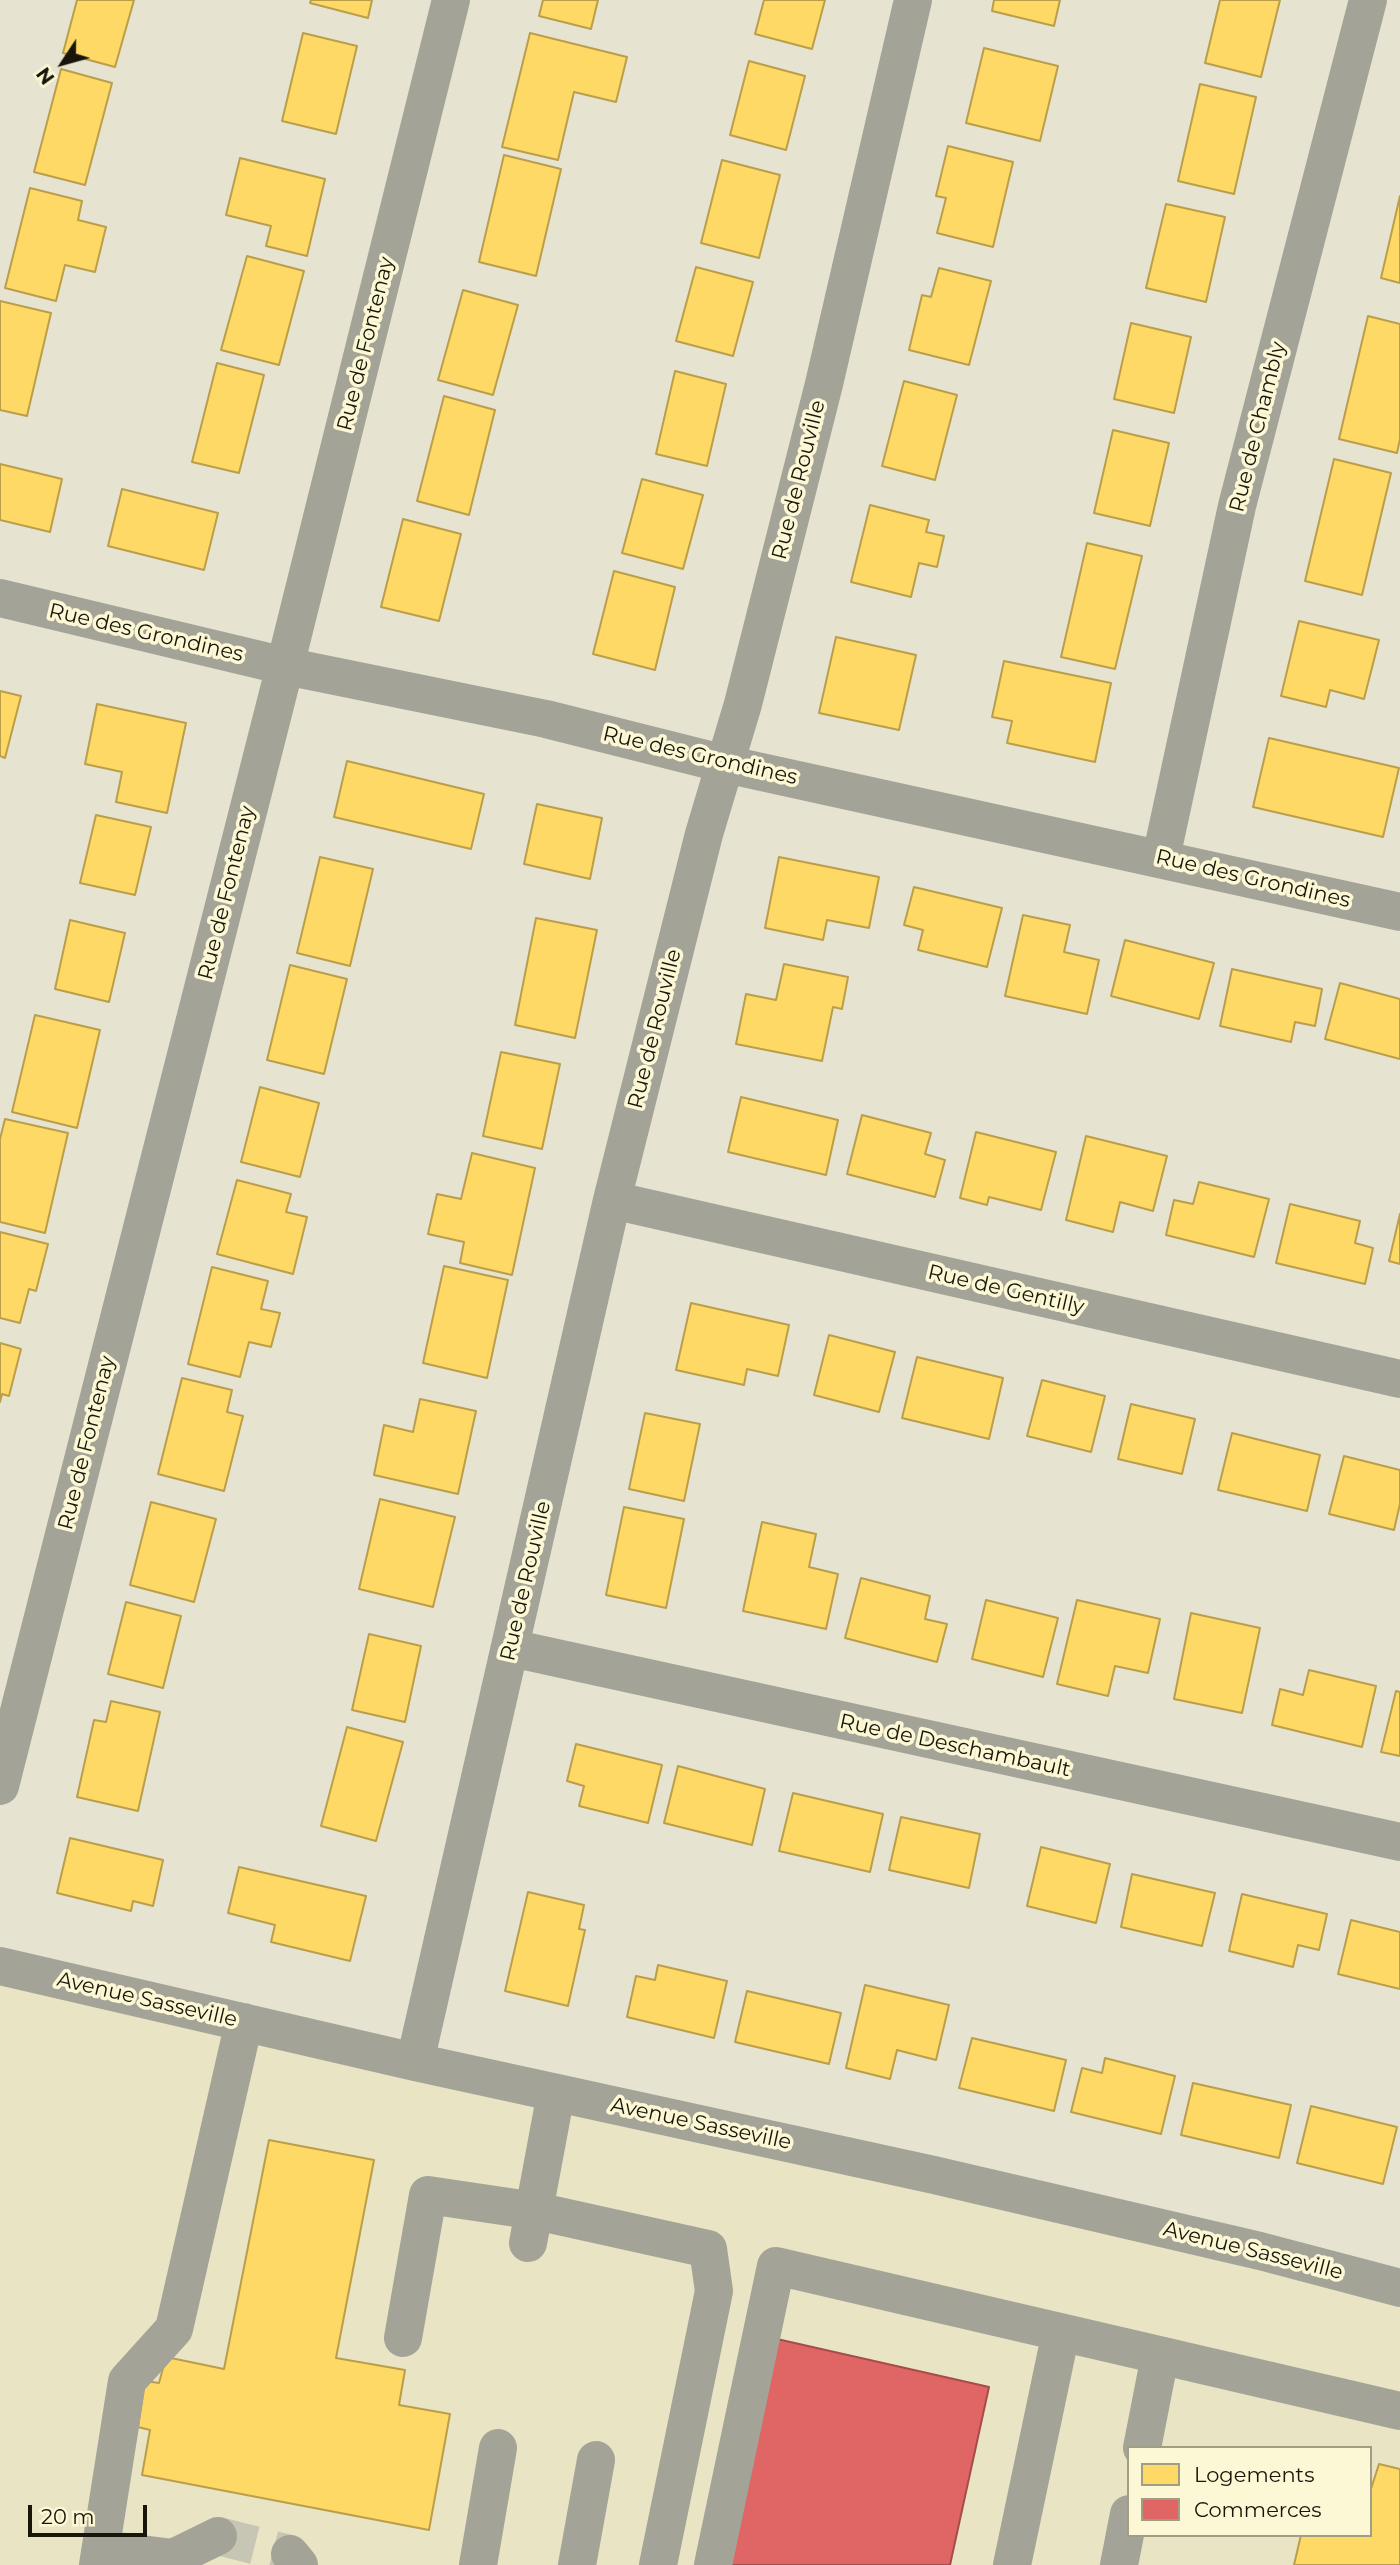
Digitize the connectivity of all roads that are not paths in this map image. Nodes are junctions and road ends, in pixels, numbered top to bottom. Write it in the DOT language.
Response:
graph roads {
  1 [pos="451,0"];
  2 [pos="913,0"];
  3 [pos="1368,0"];
  4 [pos="0,598"];
  5 [pos="285,666"];
  6 [pos="725,764"];
  7 [pos="1161,858"];
  8 [pos="1400,912"];
  9 [pos="612,1200"];
  10 [pos="1400,1379"];
  11 [pos="511,1648"];
  12 [pos="0,1786"];
  13 [pos="1400,1842"];
  14 [pos="0,1966"];
  15 [pos="244,2022"];
  16 [pos="415,2062"];
  17 [pos="556,2093"];
  18 [pos="532,2227"];
  19 [pos="1400,2288"];
  20 [pos="1060,2333"];
  21 [pos="403,2338"];
  22 [pos="1160,2356"];
  23 [pos="1400,2411"];
  24 [pos="1142,2446"];
  25 [pos="498,2448"];
  26 [pos="596,2460"];
  27 [pos="1127,2524"];
  28 [pos="218,2536"];
  29 [pos="100,2557"];
  30 [pos="177,2561"];
  31 [pos="478,2565"];
  32 [pos="577,2565"];
  33 [pos="658,2565"];
  34 [pos="713,2565"];
  35 [pos="1012,2565"];
  36 [pos="1119,2565"];
  1 -- 5 [label="street, Rue de Fontenay"];
  2 -- 6 [label="street, Rue de Rouville"];
  3 -- 7 [label="street, Rue de Chambly"];
  4 -- 5 [label="street, Rue des Grondines"];
  5 -- 6 [label="street, Rue des Grondines"];
  5 -- 12 [label="street, Rue de Fontenay"];
  6 -- 7 [label="street, Rue des Grondines"];
  6 -- 9 [label="street, Rue de Rouville"];
  7 -- 8 [label="street, Rue des Grondines"];
  9 -- 10 [label="street, Rue de Gentilly"];
  9 -- 11 [label="street, Rue de Rouville"];
  11 -- 13 [label="street, Rue de Deschambault"];
  11 -- 16 [label="street, Rue de Rouville"];
  14 -- 15 [label="street, Avenue Sasseville"];
  15 -- 16 [label="street, Avenue Sasseville"];
  15 -- 29 [label="street"];
  16 -- 17 [label="street, Avenue Sasseville"];
  17 -- 18 [label="street"];
  17 -- 19 [label="street, Avenue Sasseville"];
  18 -- 21 [label="street"];
  18 -- 33 [label="street"];
  20 -- 22 [label="street"];
  20 -- 34 [label="street"];
  20 -- 35 [label="street"];
  22 -- 23 [label="street"];
  22 -- 24 [label="street"];
  25 -- 31 [label="street"];
  26 -- 32 [label="street"];
  27 -- 36 [label="street"];
  28 -- 30 [label="street"];
  29 -- 30 [label="street"];
}
